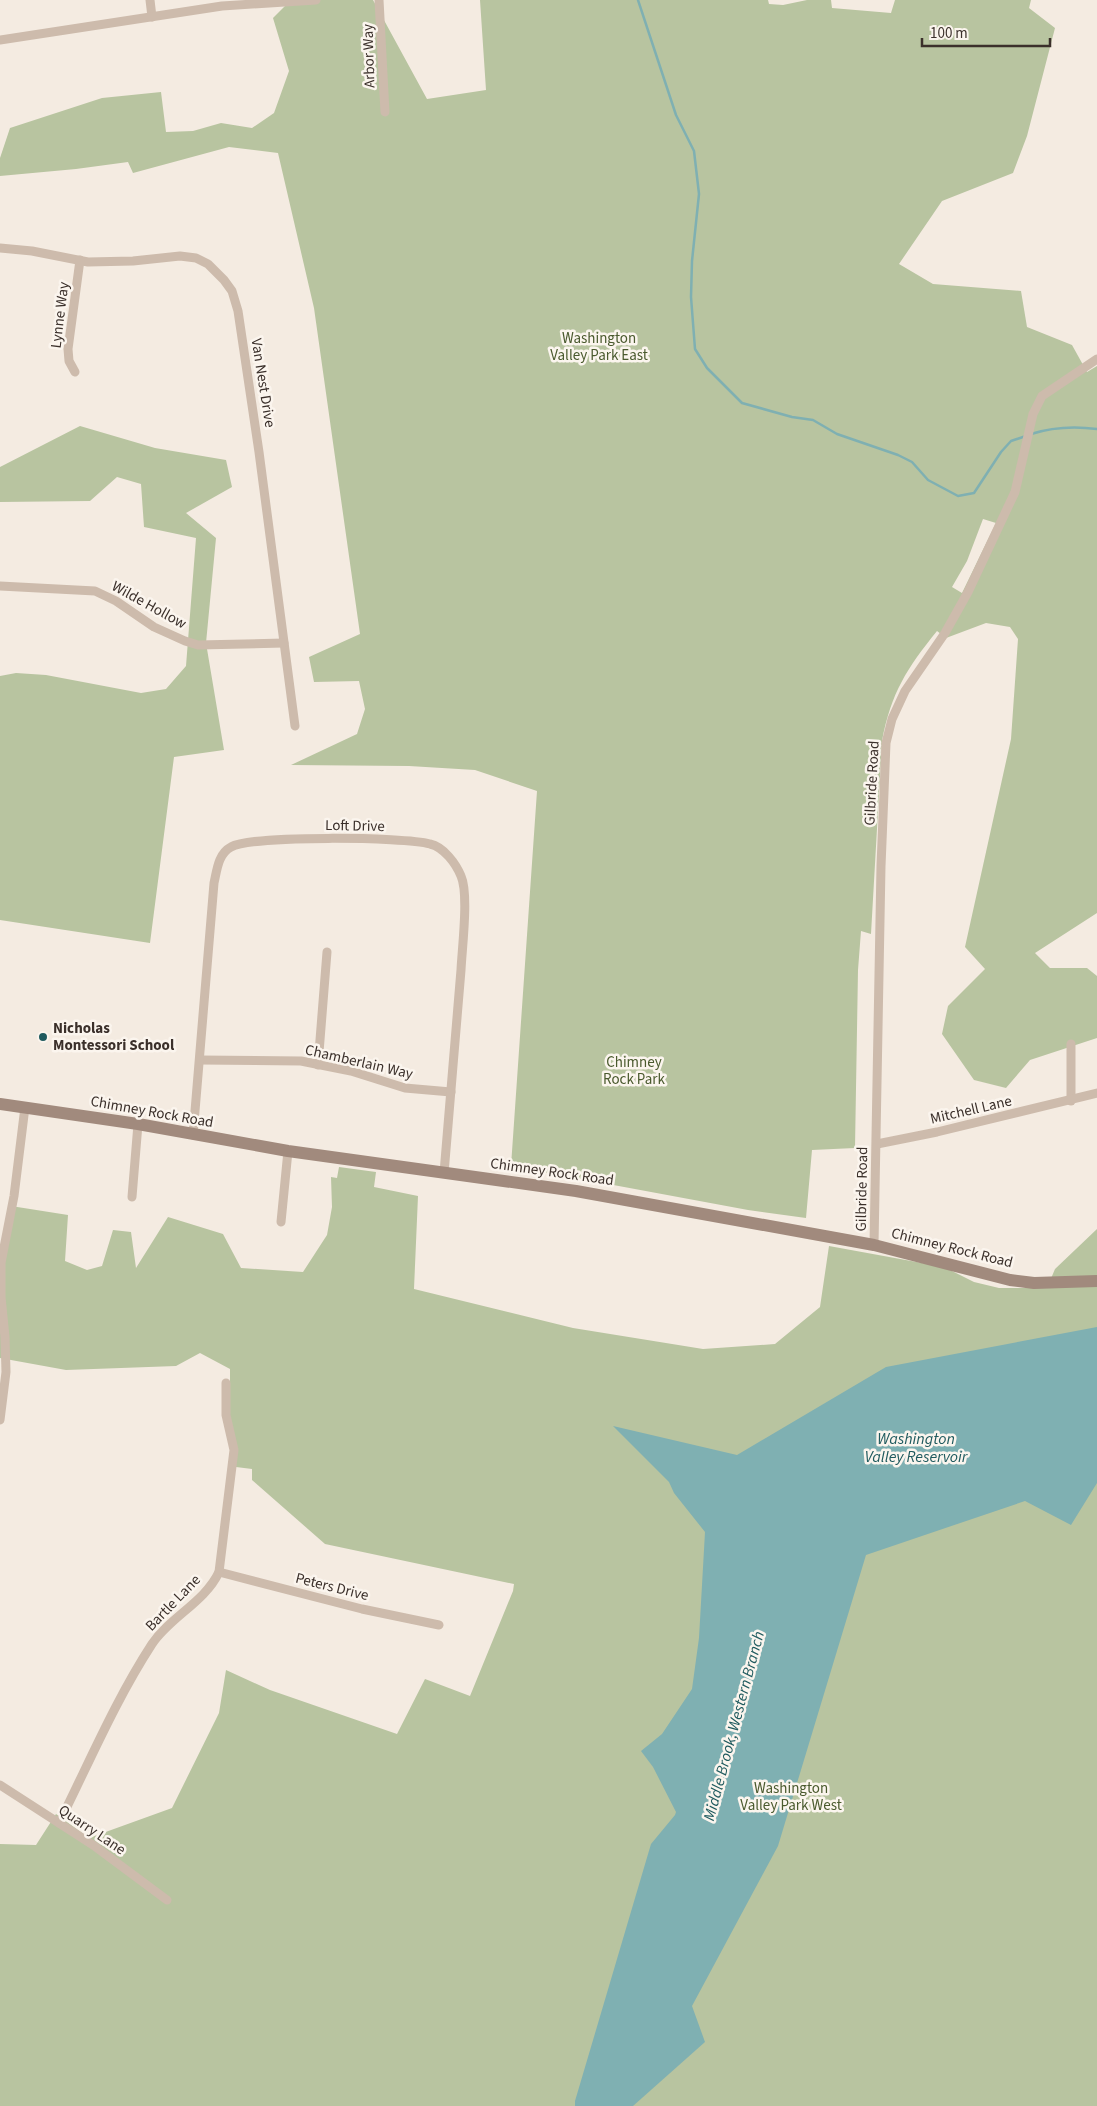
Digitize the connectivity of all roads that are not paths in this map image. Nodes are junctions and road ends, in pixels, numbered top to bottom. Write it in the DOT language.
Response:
graph roads {
  1 [pos="150,0"];
  2 [pos="316,0"];
  3 [pos="379,0"];
  4 [pos="152,17"];
  5 [pos="0,40"];
  6 [pos="385,112"];
  7 [pos="0,248"];
  8 [pos="80,260"];
  9 [pos="1097,359"];
  10 [pos="75,372"];
  11 [pos="0,586"];
  12 [pos="284,642"];
  13 [pos="295,726"];
  14 [pos="327,952"];
  15 [pos="1071,1044"];
  16 [pos="200,1060"];
  17 [pos="318,1065"];
  18 [pos="451,1092"];
  19 [pos="1097,1094"];
  20 [pos="1071,1101"];
  21 [pos="0,1104"];
  22 [pos="25,1107"];
  23 [pos="138,1124"];
  24 [pos="193,1135"];
  25 [pos="876,1144"];
  26 [pos="288,1152"];
  27 [pos="444,1173"];
  28 [pos="132,1197"];
  29 [pos="281,1222"];
  30 [pos="874,1245"];
  31 [pos="1097,1281"];
  32 [pos="226,1383"];
  33 [pos="0,1420"];
  34 [pos="219,1572"];
  35 [pos="439,1625"];
  36 [pos="0,1784"];
  37 [pos="59,1823"];
  38 [pos="167,1900"];
  1 -- 4 [label="street"];
  2 -- 4 [label="street"];
  3 -- 6 [label="street, Arbor Way"];
  4 -- 5 [label="street"];
  7 -- 8 [label="street, Van Nest Drive"];
  8 -- 10 [label="street, Lynne Way"];
  8 -- 12 [label="street, Van Nest Drive"];
  9 -- 25 [label="street, Gilbride Road"];
  11 -- 12 [label="street, Wilde Hollow"];
  12 -- 13 [label="street, Van Nest Drive"];
  14 -- 17 [label="street"];
  15 -- 20 [label="street"];
  16 -- 17 [label="street, Chamberlain Way"];
  16 -- 18 [label="street, Loft Drive"];
  16 -- 24 [label="street, Loft Drive"];
  17 -- 18 [label="street, Chamberlain Way"];
  18 -- 27 [label="street, Loft Drive"];
  19 -- 20 [label="street, Mitchell Lane"];
  20 -- 25 [label="street, Mitchell Lane"];
  21 -- 22 [label="street, Chimney Rock Road"];
  22 -- 23 [label="street, Chimney Rock Road"];
  22 -- 33 [label="street"];
  23 -- 24 [label="street, Chimney Rock Road"];
  23 -- 28 [label="street"];
  24 -- 26 [label="street, Chimney Rock Road"];
  25 -- 30 [label="street, Gilbride Road"];
  26 -- 27 [label="street, Chimney Rock Road"];
  26 -- 29 [label="street"];
  27 -- 30 [label="street, Chimney Rock Road"];
  30 -- 31 [label="street, Chimney Rock Road"];
  32 -- 34 [label="street, Bartle Lane"];
  34 -- 35 [label="street, Peters Drive"];
  34 -- 37 [label="street, Bartle Lane"];
  36 -- 37 [label="street, Quarry Lane"];
  37 -- 38 [label="street, Quarry Lane"];
}
